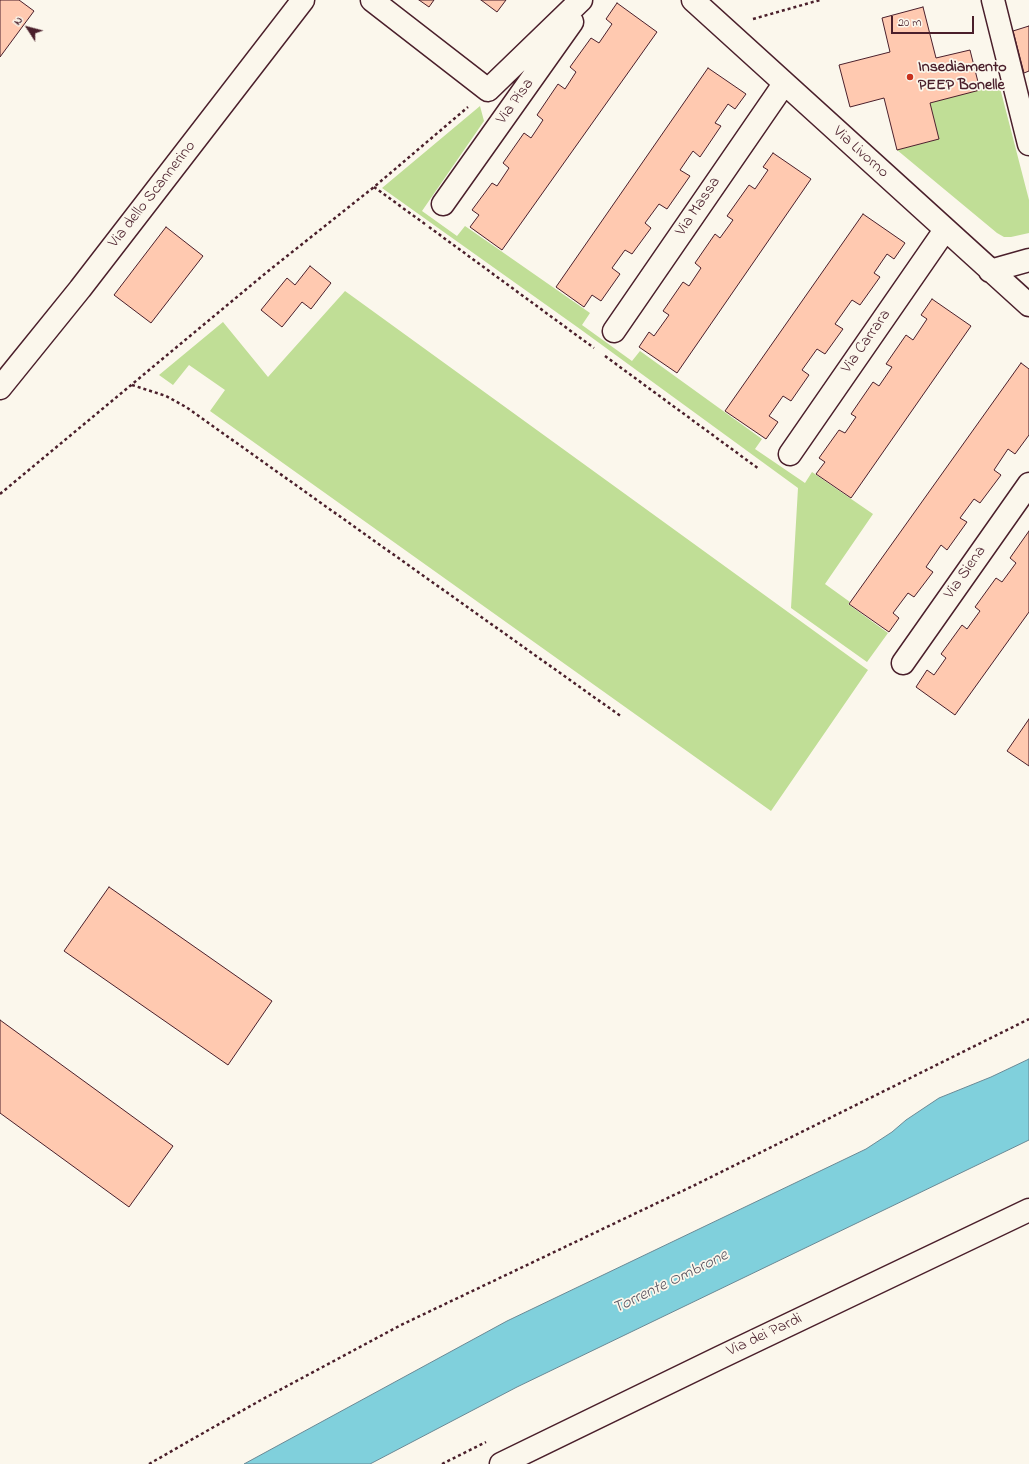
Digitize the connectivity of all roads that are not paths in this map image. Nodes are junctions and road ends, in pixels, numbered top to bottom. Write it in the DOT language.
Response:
graph roads {
  1 [pos="303,0"];
  2 [pos="372,0"];
  3 [pos="581,0"];
  4 [pos="588,0"];
  5 [pos="693,0"];
  6 [pos="993,0"];
  7 [pos="784,84"];
  8 [pos="1029,144"];
  9 [pos="443,204"];
  10 [pos="945,230"];
  11 [pos="1029,260"];
  12 [pos="990,271"];
  13 [pos="1029,305"];
  14 [pos="614,331"];
  15 [pos="0,388"];
  16 [pos="790,454"];
  17 [pos="1029,484"];
  18 [pos="903,663"];
  19 [pos="1029,1210"];
  20 [pos="501,1464"];
  1 -- 15 [label="street, Via dello Scannerino"];
  2 -- 3 [label="street, Via Pisa"];
  4 -- 9 [label="street, Via Pisa"];
  5 -- 7 [label="street, Via Livorno"];
  6 -- 8 [label="street"];
  7 -- 10 [label="street, Via Livorno"];
  7 -- 14 [label="street, Via Massa"];
  10 -- 12 [label="street, Via Livorno"];
  10 -- 16 [label="street, Via Carrara"];
  11 -- 12 [label="street"];
  12 -- 13 [label="street, Via Livorno"];
  17 -- 18 [label="street, Via Siena"];
  19 -- 20 [label="street, Via dei Pardi"];
}
